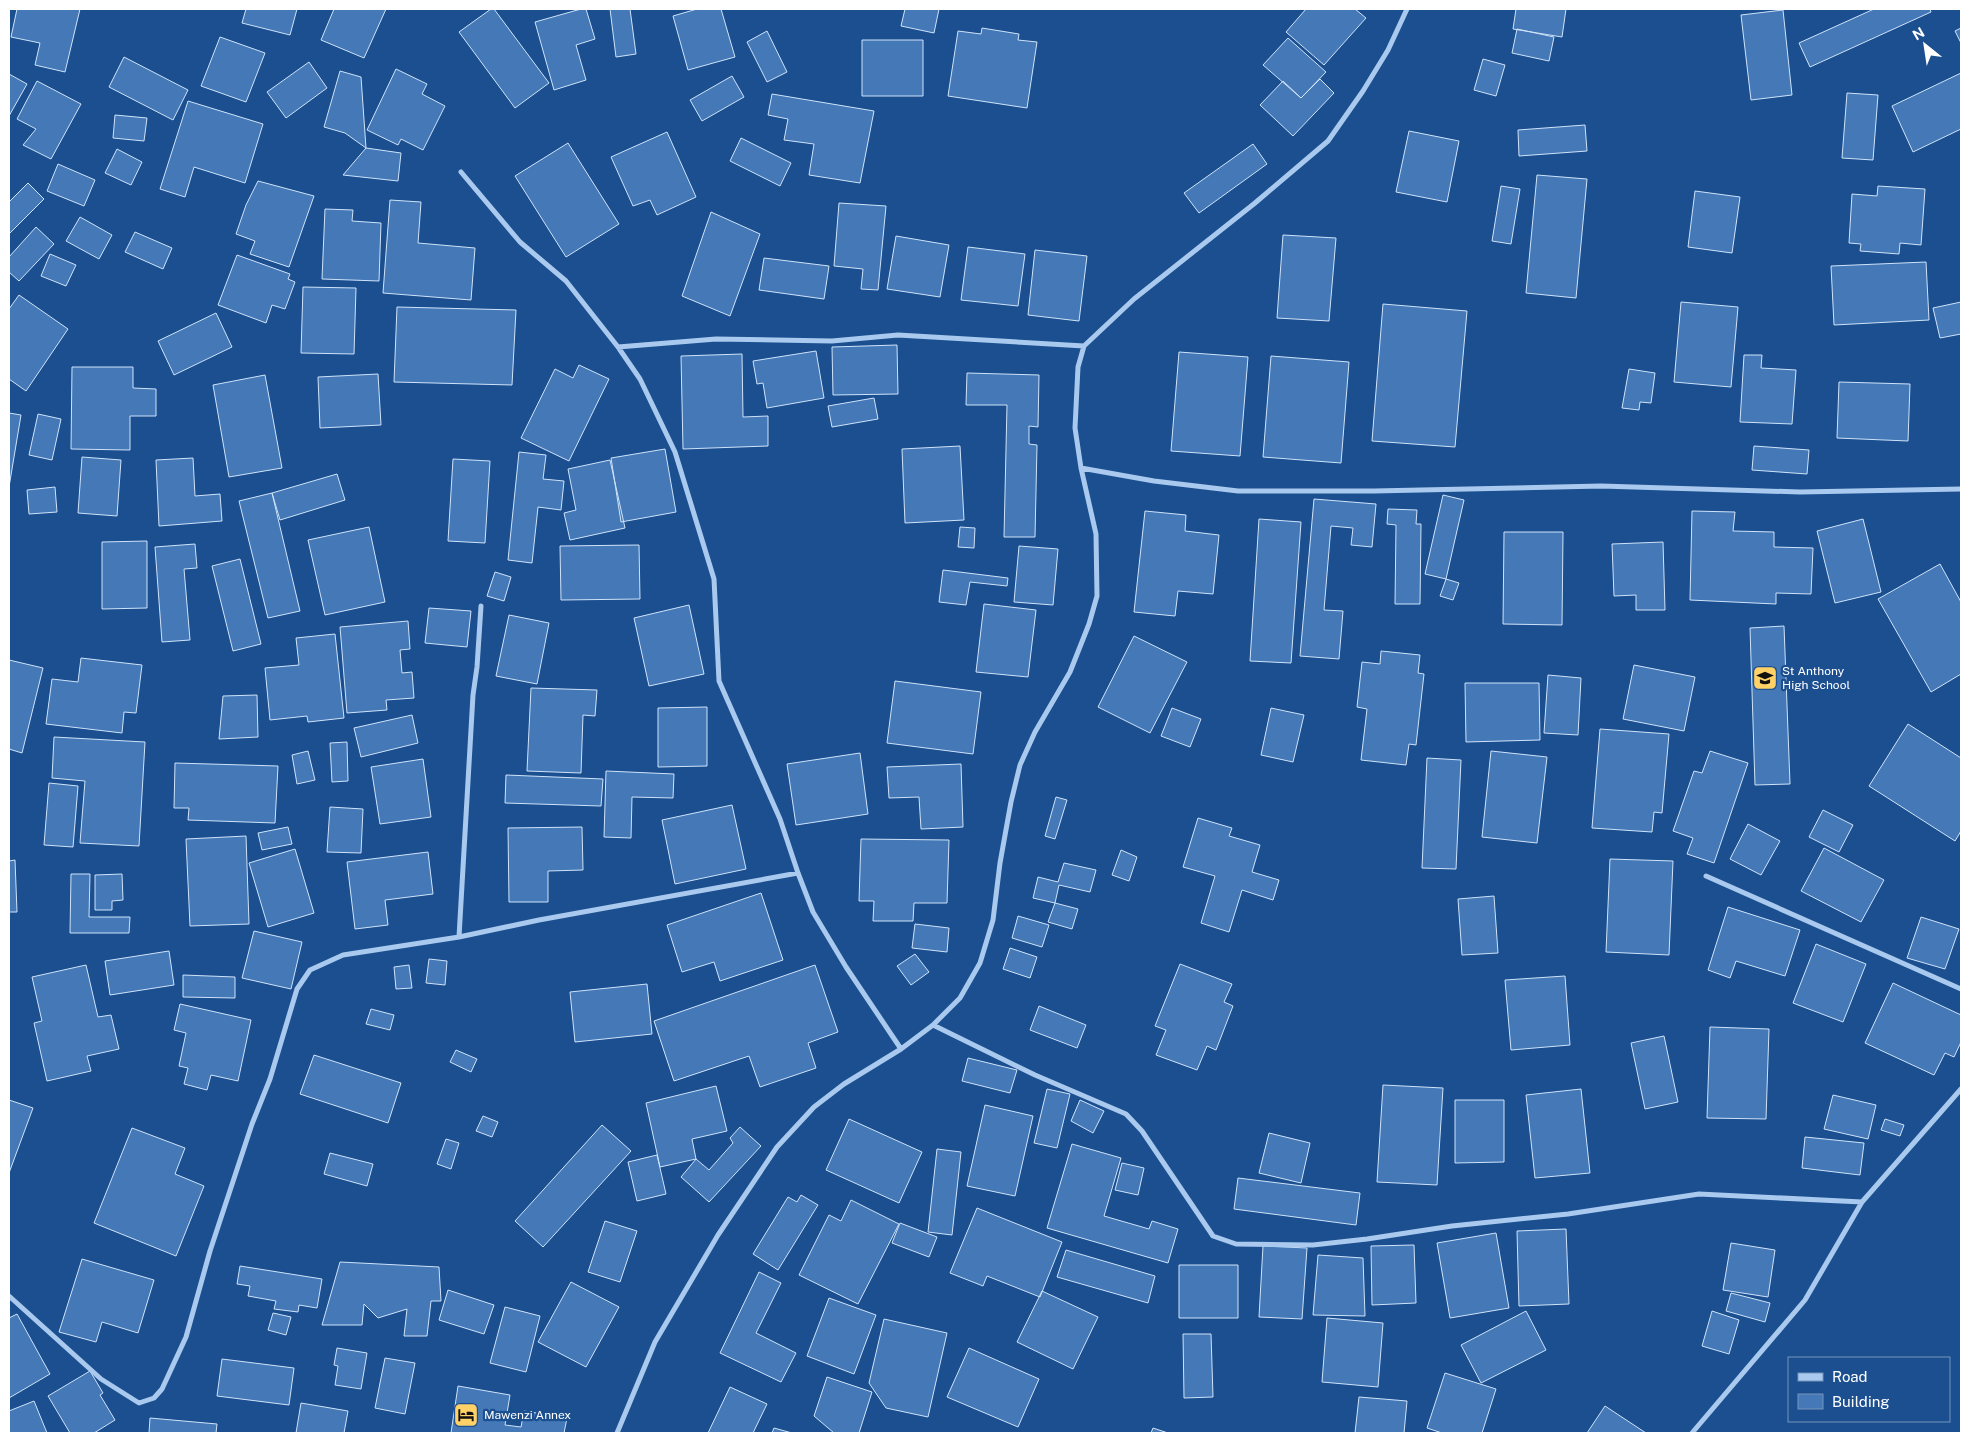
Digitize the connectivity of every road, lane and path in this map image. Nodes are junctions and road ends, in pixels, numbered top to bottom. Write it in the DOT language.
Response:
graph roads {
  1 [pos="1407,9"];
  2 [pos="461,172"];
  3 [pos="1084,346"];
  4 [pos="618,347"];
  5 [pos="1081,468"];
  6 [pos="1961,489"];
  7 [pos="481,606"];
  8 [pos="798,873"];
  9 [pos="1706,876"];
  10 [pos="459,937"];
  11 [pos="1961,989"];
  12 [pos="933,1025"];
  13 [pos="901,1049"];
  14 [pos="1961,1089"];
  15 [pos="1862,1202"];
  16 [pos="9,1296"];
  17 [pos="617,1433"];
  18 [pos="1692,1433"];
  1 -- 3 [label="street"];
  2 -- 4 [label="street"];
  3 -- 4 [label="street"];
  3 -- 5 [label="street"];
  4 -- 8 [label="street"];
  5 -- 6 [label="street"];
  5 -- 12 [label="street"];
  7 -- 10 [label="street"];
  8 -- 10 [label="street"];
  8 -- 13 [label="street"];
  9 -- 11 [label="street"];
  10 -- 16 [label="street"];
  12 -- 13 [label="street"];
  12 -- 15 [label="street"];
  13 -- 17 [label="street"];
  14 -- 15 [label="street"];
  15 -- 18 [label="street"];
}
